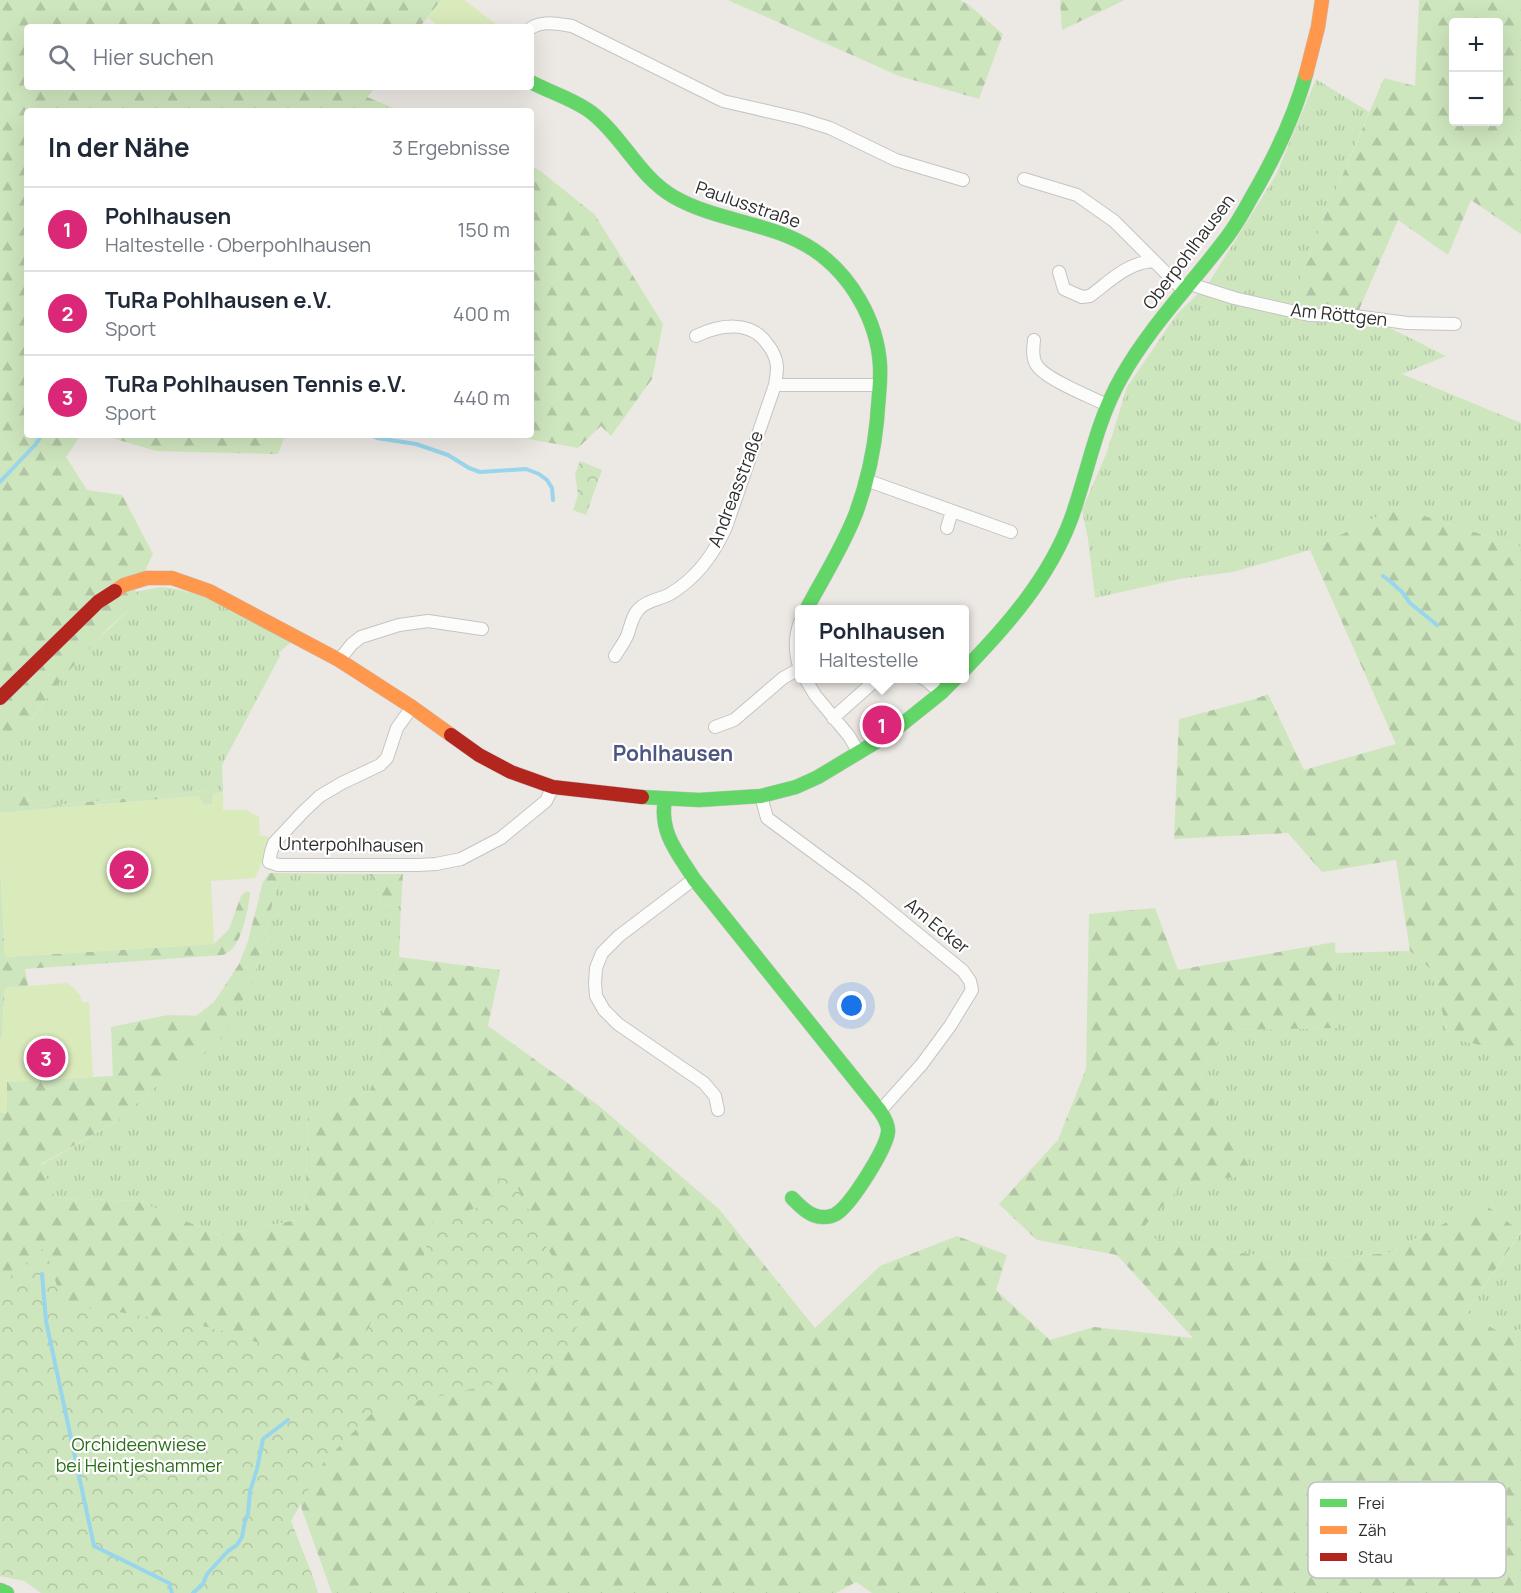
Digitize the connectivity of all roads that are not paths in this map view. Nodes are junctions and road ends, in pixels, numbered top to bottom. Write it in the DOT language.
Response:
graph roads {
  1 [pos="1322,0"];
  2 [pos="534,26"];
  3 [pos="534,84"];
  4 [pos="1024,179"];
  5 [pos="963,180"];
  6 [pos="1153,261"];
  7 [pos="1059,272"];
  8 [pos="1187,287"];
  9 [pos="1455,324"];
  10 [pos="696,336"];
  11 [pos="1034,340"];
  12 [pos="776,385"];
  13 [pos="879,385"];
  14 [pos="1107,405"];
  15 [pos="866,480"];
  16 [pos="952,511"];
  17 [pos="946,528"];
  18 [pos="1011,532"];
  19 [pos="808,605"];
  20 [pos="482,628"];
  21 [pos="615,656"];
  22 [pos="339,660"];
  23 [pos="969,665"];
  24 [pos="795,671"];
  25 [pos="808,683"];
  26 [pos="872,683"];
  27 [pos="929,683"];
  28 [pos="951,683"];
  29 [pos="941,693"];
  30 [pos="0,698"];
  31 [pos="412,707"];
  32 [pos="833,718"];
  33 [pos="715,727"];
  34 [pos="859,753"];
  35 [pos="553,787"];
  36 [pos="761,796"];
  37 [pos="664,799"];
  38 [pos="694,879"];
  39 [pos="718,1110"];
  40 [pos="880,1111"];
  41 [pos="792,1197"];
  42 [pos="0,1590"];
  43 [pos="7,1593"];
  1 -- 8 [label="street, Oberpohlhausen"];
  2 -- 5 [label="street"];
  3 -- 13 [label="street, Paulusstraße"];
  4 -- 6 [label="street"];
  6 -- 7 [label="street, Oberpohlhausen"];
  6 -- 8 [label="street"];
  8 -- 9 [label="street, Am Röttgen"];
  8 -- 14 [label="street, Oberpohlhausen"];
  10 -- 12 [label="street"];
  11 -- 14 [label="street"];
  12 -- 13 [label="street"];
  12 -- 21 [label="street, Andreasstraße"];
  13 -- 15 [label="street, Paulusstraße"];
  14 -- 23 [label="street, Oberpohlhausen"];
  15 -- 16 [label="street"];
  15 -- 19 [label="street, Paulusstraße"];
  16 -- 17 [label="street"];
  16 -- 18 [label="street"];
  20 -- 22 [label="street"];
  22 -- 30 [label="street"];
  22 -- 31 [label="street"];
  24 -- 33 [label="street"];
  25 -- 32 [label="street"];
  26 -- 32 [label="street"];
  27 -- 29 [label="street"];
  28 -- 29 [label="street"];
  29 -- 34 [label="street"];
  31 -- 35 [label="street"];
  31 -- 35 [label="street, Unterpohlhausen"];
  32 -- 34 [label="street"];
  34 -- 36 [label="street"];
  35 -- 37 [label="street"];
  36 -- 37 [label="street"];
  36 -- 40 [label="street, Am Ecker"];
  37 -- 38 [label="street"];
  38 -- 39 [label="street"];
  38 -- 40 [label="street"];
  40 -- 41 [label="street"];
  42 -- 43 [label="street"];
}
